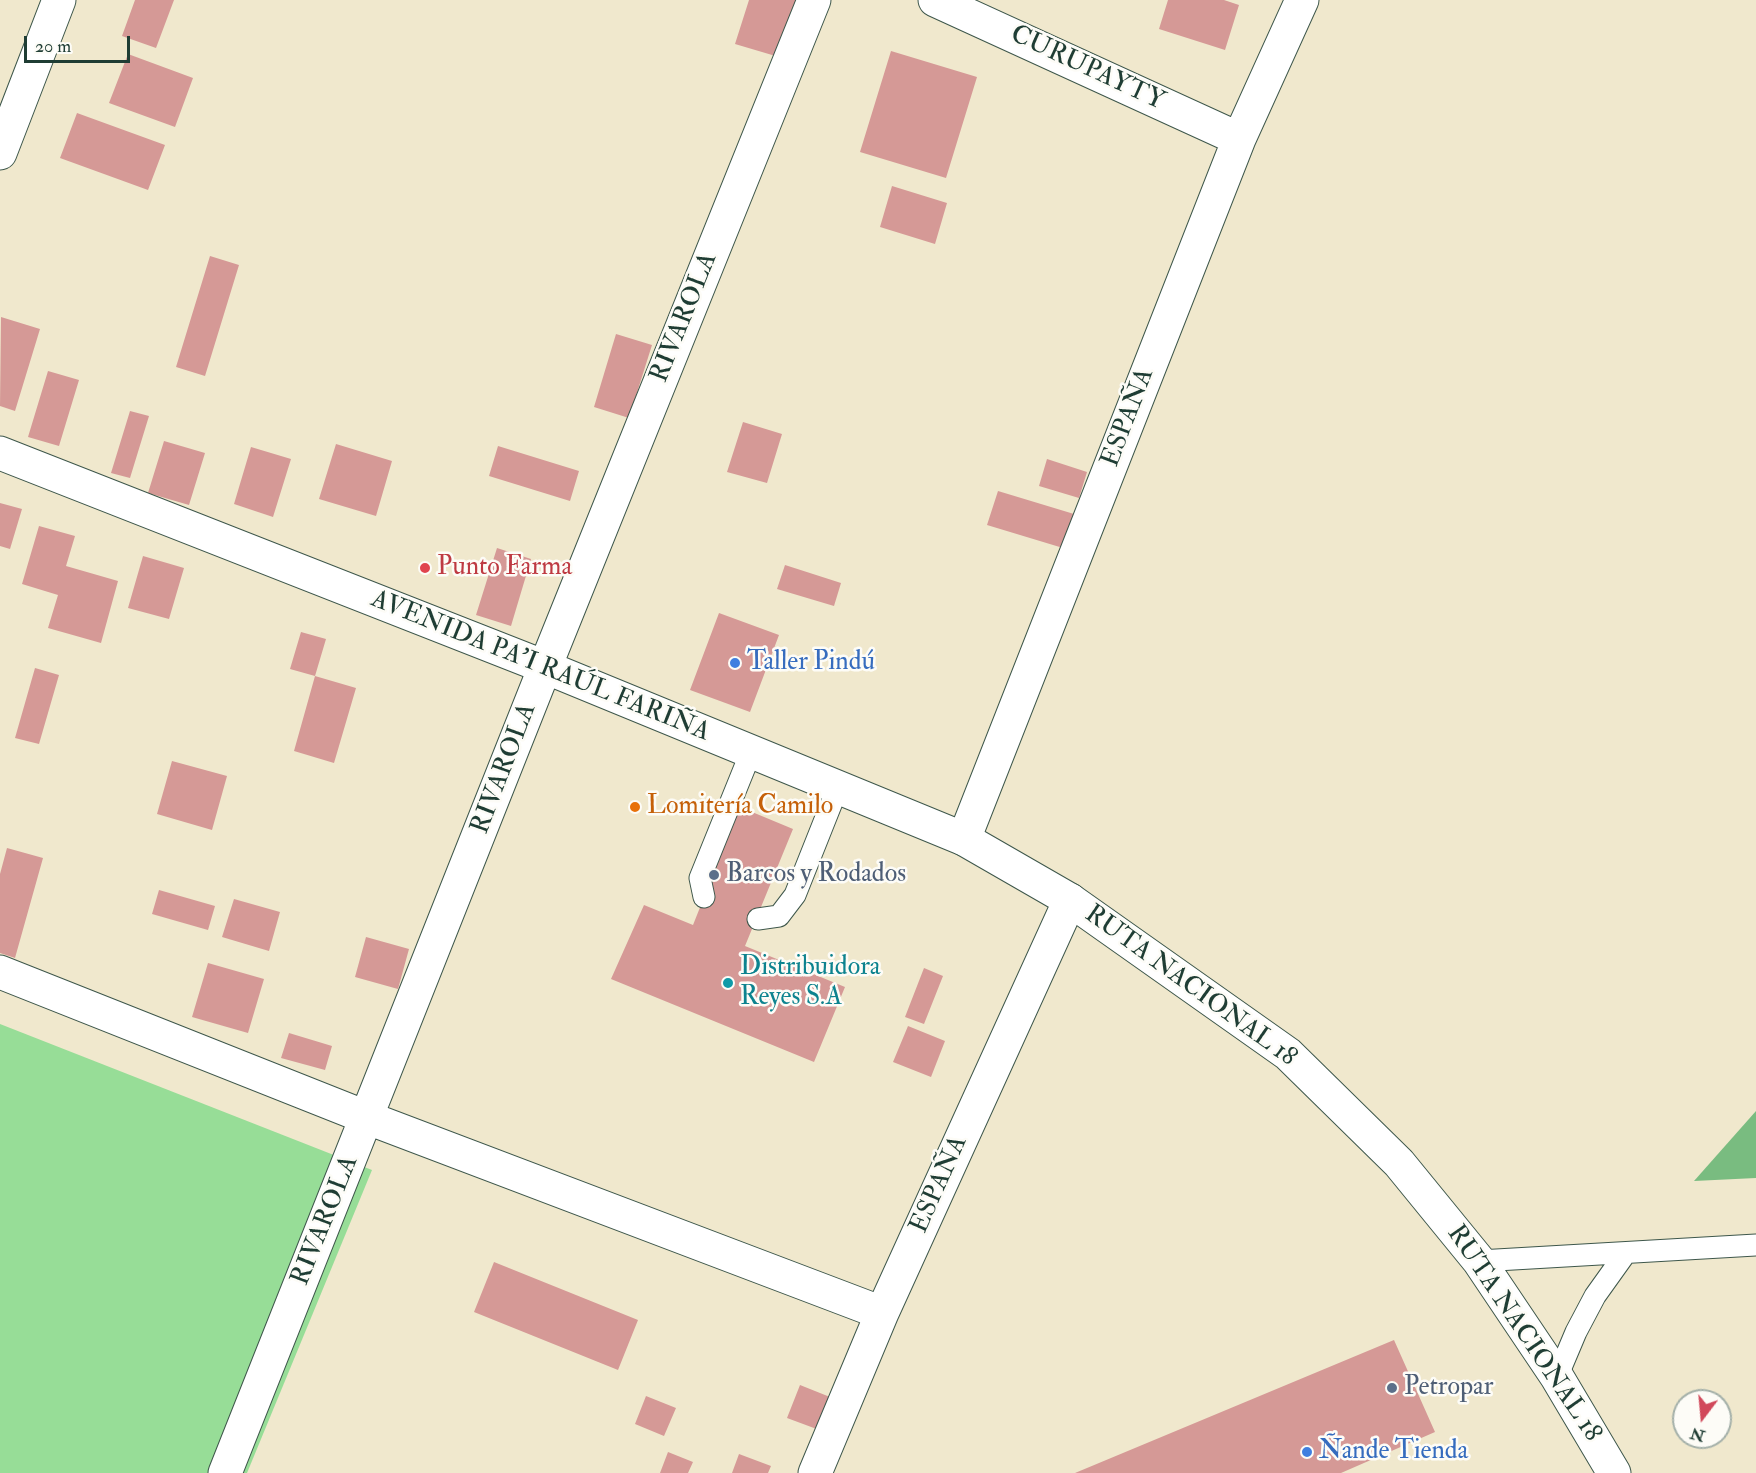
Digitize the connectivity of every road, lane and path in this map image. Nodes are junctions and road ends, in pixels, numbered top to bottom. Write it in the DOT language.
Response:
graph roads {
  1 [pos="59,0"];
  2 [pos="813,0"];
  3 [pos="935,0"];
  4 [pos="1302,0"];
  5 [pos="1239,139"];
  6 [pos="0,153"];
  7 [pos="0,453"];
  8 [pos="544,668"];
  9 [pos="751,752"];
  10 [pos="838,787"];
  11 [pos="964,839"];
  12 [pos="704,897"];
  13 [pos="1070,900"];
  14 [pos="758,919"];
  15 [pos="0,972"];
  16 [pos="368,1118"];
  17 [pos="1756,1245"];
  18 [pos="1625,1254"];
  19 [pos="1479,1260"];
  20 [pos="882,1313"];
  21 [pos="1557,1377"];
  22 [pos="225,1473"];
  23 [pos="815,1473"];
  24 [pos="1614,1473"];
  1 -- 6 [label="main road"];
  2 -- 8 [label="main road, RIVAROLA"];
  3 -- 5 [label="main road, CURUPAYTY"];
  4 -- 5 [label="main road, ESPAÑA"];
  5 -- 11 [label="main road, ESPAÑA"];
  7 -- 8 [label="main road, AVENIDA PA'I RAÚL FARIÑA"];
  8 -- 9 [label="main road, AVENIDA PA'I RAÚL FARIÑA"];
  8 -- 16 [label="main road, RIVAROLA"];
  9 -- 10 [label="main road, AVENIDA PA'I RAÚL FARIÑA"];
  9 -- 12 [label="lane"];
  10 -- 11 [label="main road, AVENIDA PA'I RAÚL FARIÑA"];
  10 -- 14 [label="lane"];
  11 -- 13 [label="main road, AVENIDA PA'I RAÚL FARIÑA"];
  13 -- 19 [label="main road, RUTA NACIONAL 18"];
  13 -- 20 [label="main road, ESPAÑA"];
  15 -- 16 [label="main road"];
  16 -- 20 [label="main road"];
  16 -- 22 [label="main road, RIVAROLA"];
  17 -- 18 [label="lane"];
  18 -- 19 [label="lane"];
  18 -- 21 [label="lane"];
  19 -- 21 [label="main road, RUTA NACIONAL 18"];
  20 -- 23 [label="main road, ESPAÑA"];
  21 -- 24 [label="main road, RUTA NACIONAL 18"];
}
